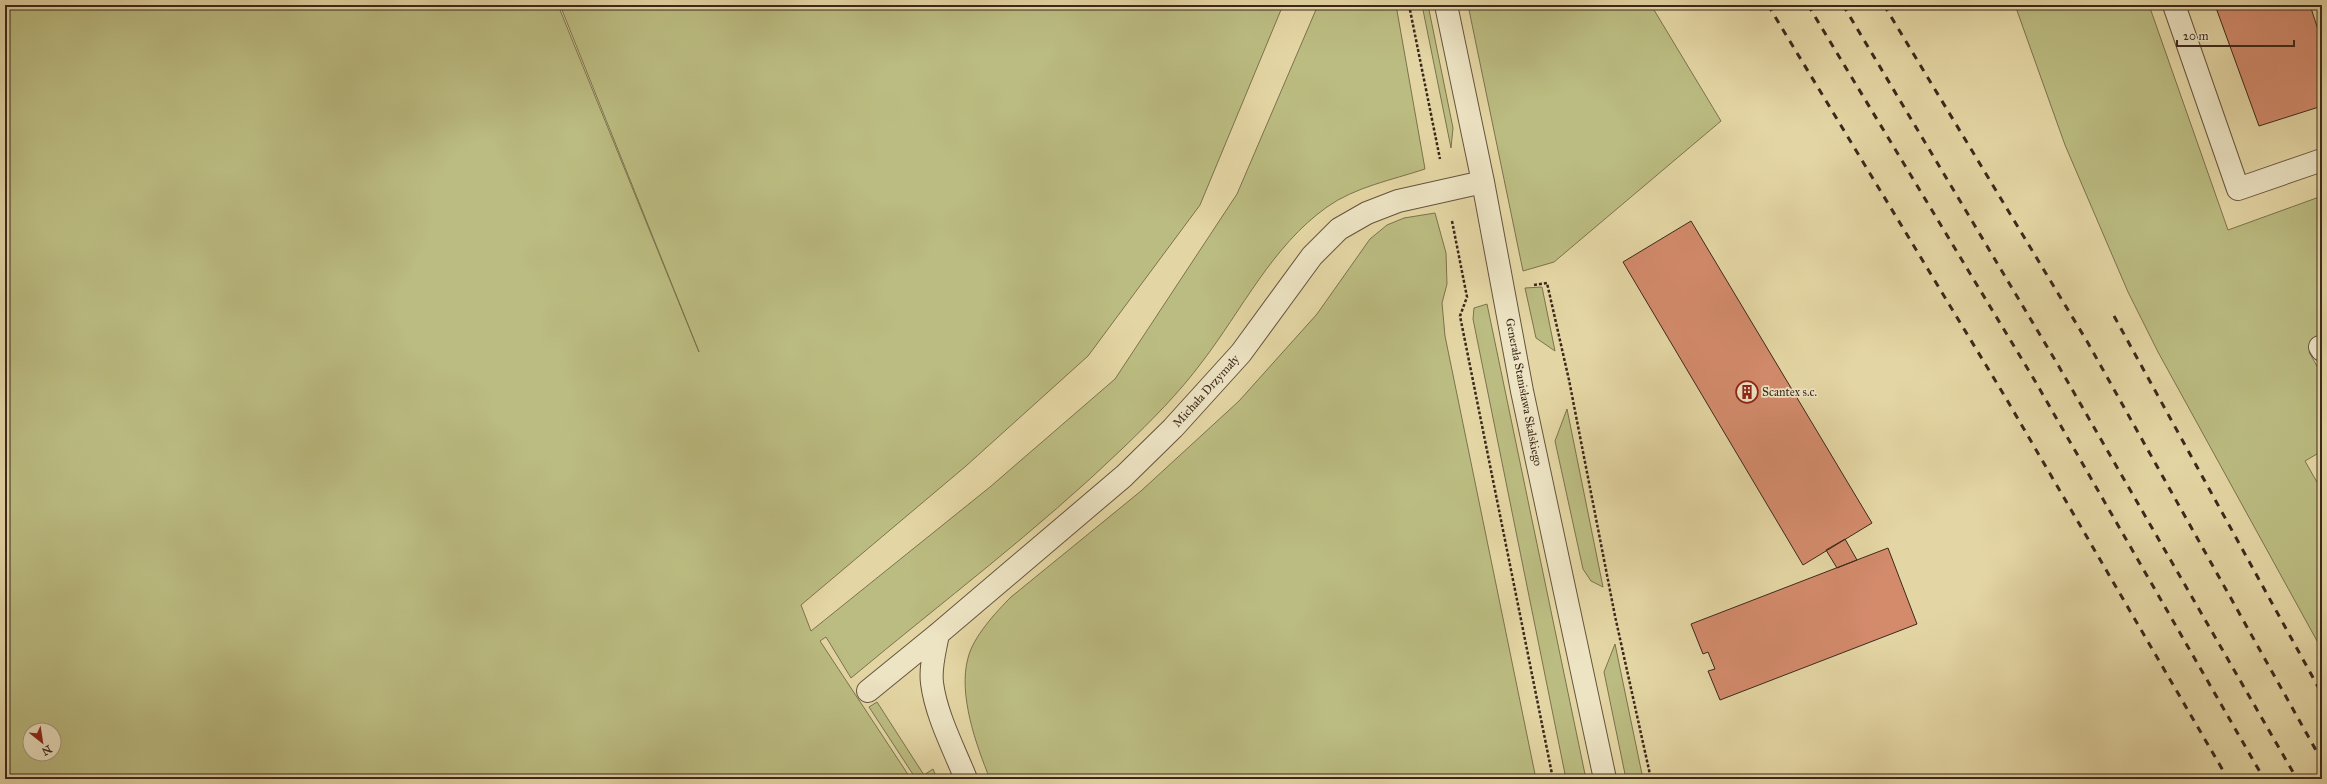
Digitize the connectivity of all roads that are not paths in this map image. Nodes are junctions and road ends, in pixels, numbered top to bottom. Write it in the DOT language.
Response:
graph roads {
  1 [pos="1446,5"];
  2 [pos="2174,5"];
  3 [pos="2322,160"];
  4 [pos="1483,182"];
  5 [pos="938,634"];
  6 [pos="868,691"];
  7 [pos="966,779"];
  8 [pos="1605,779"];
  1 -- 4 [label="street, Generała Stanisława Skalskiego"];
  2 -- 3 [label="street"];
  4 -- 5 [label="street, Michała Drzymały"];
  4 -- 8 [label="street, Generała Stanisława Skalskiego"];
  5 -- 6 [label="street, Michała Drzymały"];
  5 -- 7 [label="street"];
}
